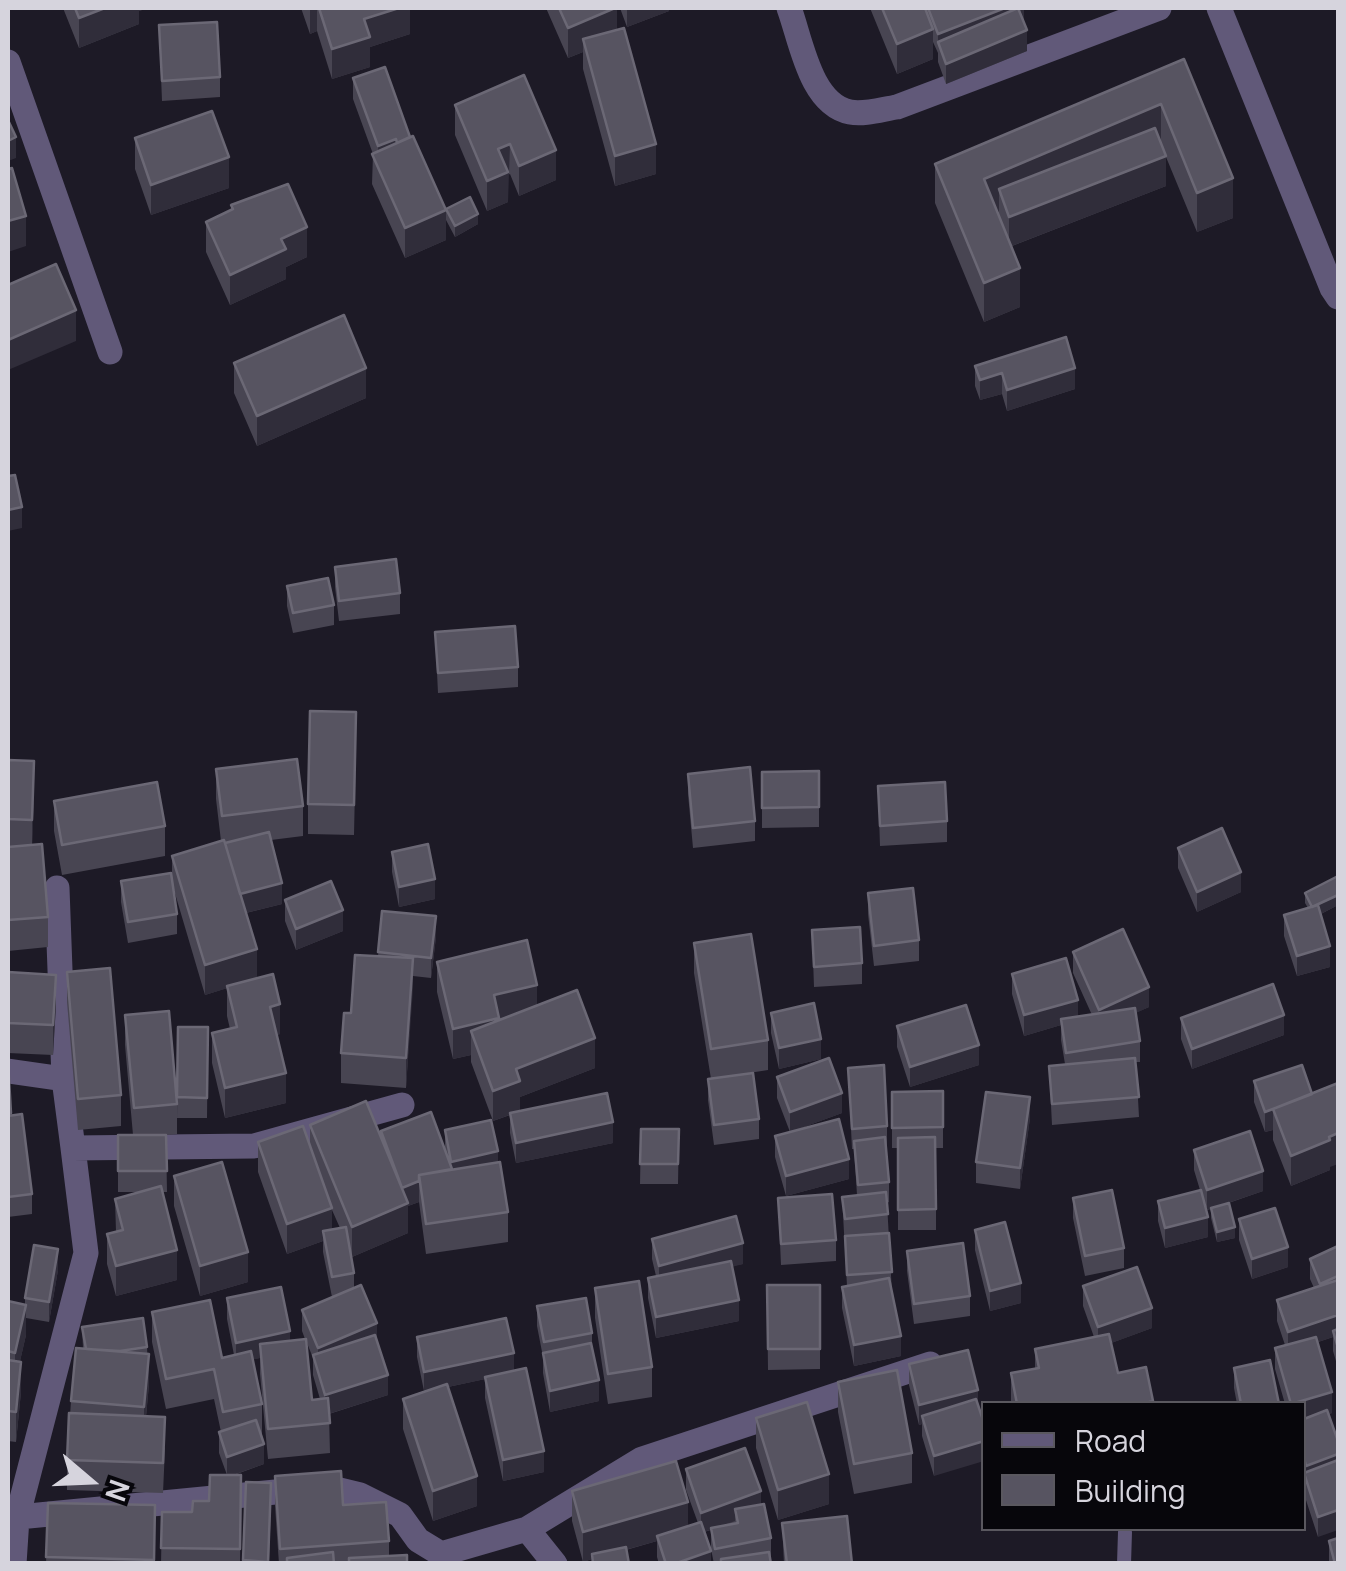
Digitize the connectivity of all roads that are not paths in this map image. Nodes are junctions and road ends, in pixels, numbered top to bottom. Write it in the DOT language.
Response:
graph roads {
  1 [pos="789,8"];
  2 [pos="1160,8"];
  3 [pos="1219,8"];
  4 [pos="8,62"];
  5 [pos="1338,297"];
  6 [pos="110,352"];
  7 [pos="57,888"];
  8 [pos="8,1071"];
  9 [pos="64,1079"];
  10 [pos="402,1105"];
  11 [pos="73,1148"];
  12 [pos="930,1364"];
  13 [pos="12,1518"];
  14 [pos="528,1530"];
  15 [pos="1125,1532"];
  16 [pos="14,1564"];
  17 [pos="555,1564"];
  18 [pos="1124,1564"];
  1 -- 2 [label="street"];
  3 -- 5 [label="street"];
  4 -- 6 [label="street"];
  7 -- 9 [label="street"];
  8 -- 9 [label="street"];
  9 -- 11 [label="street"];
  10 -- 11 [label="street"];
  11 -- 13 [label="street"];
  12 -- 14 [label="street"];
  13 -- 14 [label="street"];
  13 -- 16 [label="street"];
  14 -- 17 [label="street"];
  15 -- 18 [label="lane"];
}
